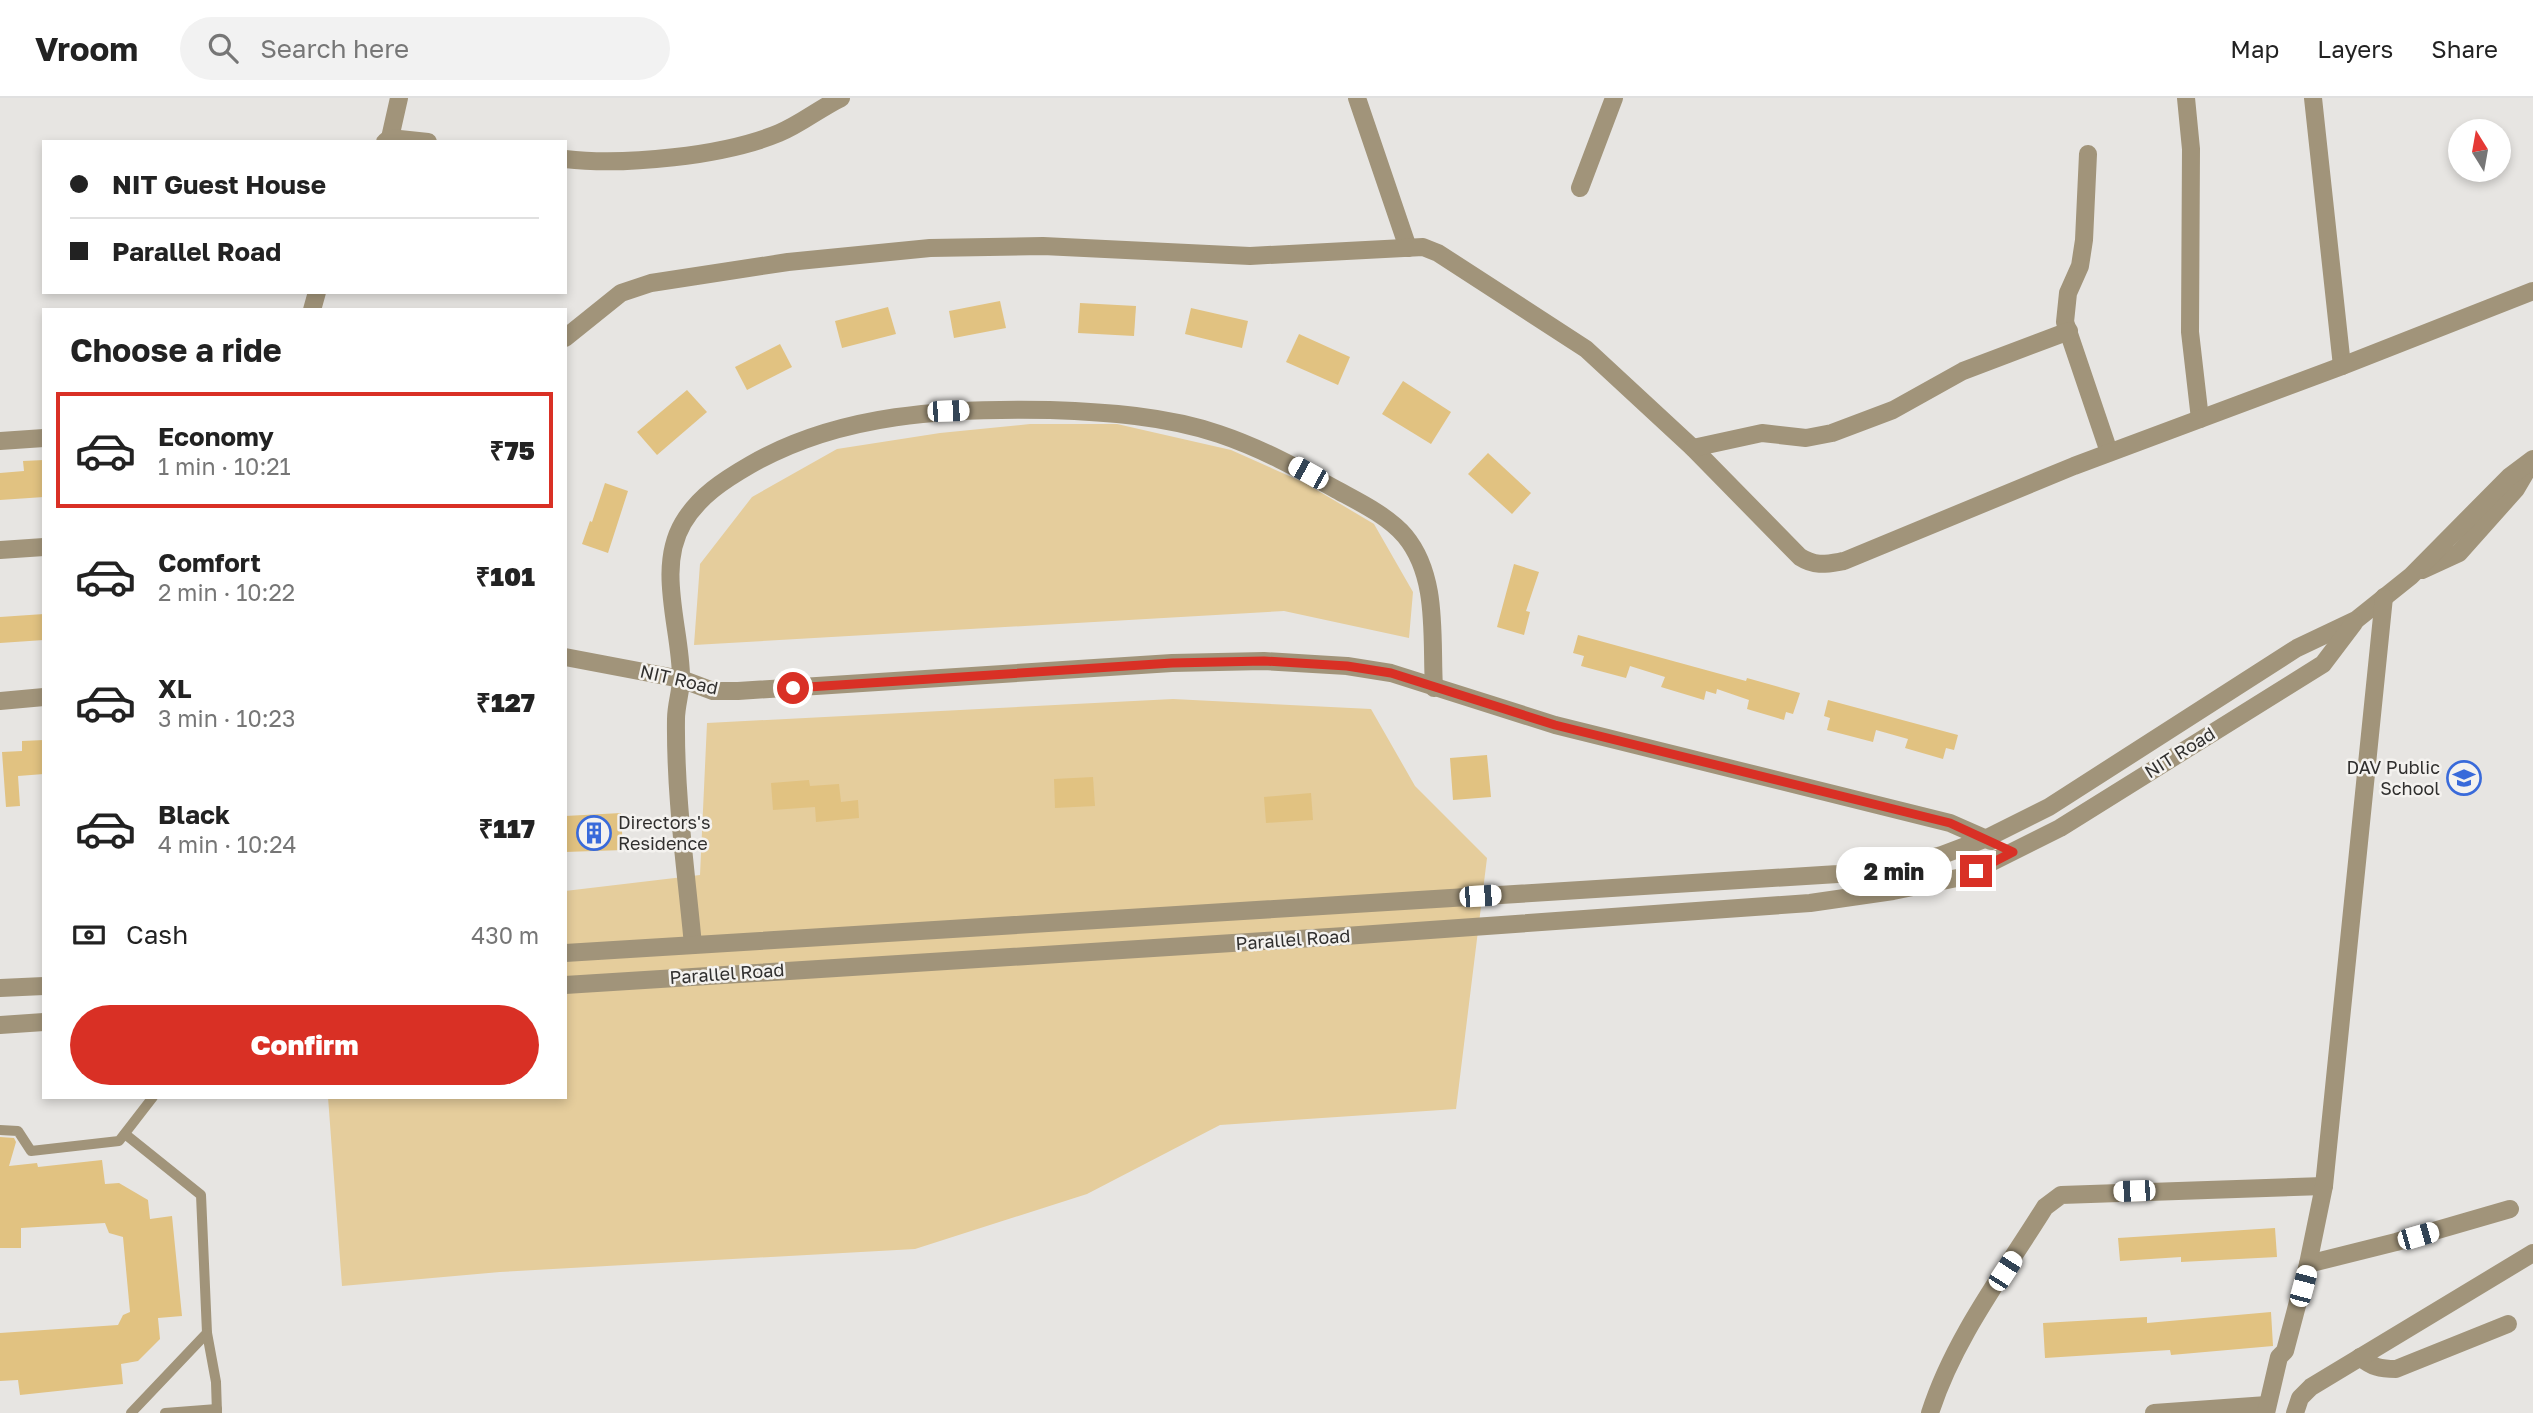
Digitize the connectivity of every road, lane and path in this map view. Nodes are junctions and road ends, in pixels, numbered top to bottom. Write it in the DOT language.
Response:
graph roads {
  1 [pos="399,98"];
  2 [pos="841,98"];
  3 [pos="1357,98"];
  4 [pos="1614,98"];
  5 [pos="2186,98"];
  6 [pos="2313,98"];
  7 [pos="387,140"];
  8 [pos="2088,154"];
  9 [pos="567,159"];
  10 [pos="1580,188"];
  11 [pos="1408,248"];
  12 [pos="2533,291"];
  13 [pos="2069,331"];
  14 [pos="567,336"];
  15 [pos="2342,366"];
  16 [pos="2200,419"];
  17 [pos="42,438"];
  18 [pos="0,441"];
  19 [pos="1693,448"];
  20 [pos="2109,452"];
  21 [pos="42,547"];
  22 [pos="0,550"];
  23 [pos="2411,576"];
  24 [pos="2384,597"];
  25 [pos="2356,620"];
  26 [pos="567,657"];
  27 [pos="681,679"];
  28 [pos="1434,688"];
  29 [pos="42,697"];
  30 [pos="0,701"];
  31 [pos="1987,838"];
  32 [pos="2013,852"];
  33 [pos="692,945"];
  34 [pos="567,953"];
  35 [pos="567,985"];
  36 [pos="42,986"];
  37 [pos="0,988"];
  38 [pos="42,1022"];
  39 [pos="0,1025"];
  40 [pos="151,1099"];
  41 [pos="0,1130"];
  42 [pos="125,1134"];
  43 [pos="2324,1186"];
  44 [pos="2510,1209"];
  45 [pos="2533,1253"];
  46 [pos="2308,1264"];
  47 [pos="2508,1324"];
  48 [pos="207,1333"];
  49 [pos="2360,1357"];
  50 [pos="2266,1409"];
  51 [pos="217,1411"];
  52 [pos="131,1413"];
  53 [pos="165,1413"];
  54 [pos="1930,1413"];
  55 [pos="2154,1413"];
  56 [pos="2295,1413"];
  1 -- 7 [label="street"];
  2 -- 9 [label="street"];
  3 -- 11 [label="street"];
  4 -- 10 [label="street"];
  5 -- 16 [label="street"];
  6 -- 15 [label="street"];
  8 -- 13 [label="street"];
  11 -- 14 [label="street"];
  11 -- 19 [label="street"];
  12 -- 15 [label="street"];
  13 -- 19 [label="street"];
  13 -- 20 [label="street"];
  15 -- 16 [label="street"];
  16 -- 20 [label="street"];
  17 -- 18 [label="street"];
  19 -- 20 [label="street"];
  21 -- 22 [label="street"];
  23 -- 23 [label="street, NIT Road"];
  23 -- 24 [label="street, NIT Road"];
  24 -- 25 [label="street, NIT Road"];
  24 -- 43 [label="street"];
  25 -- 31 [label="street, NIT Road"];
  25 -- 32 [label="street, NIT Road"];
  26 -- 27 [label="street, NIT Road"];
  27 -- 28 [label="street, NIT Road"];
  27 -- 28 [label="street"];
  27 -- 33 [label="street"];
  28 -- 31 [label="street, NIT Road"];
  29 -- 30 [label="street"];
  31 -- 32 [label="street, NIT Road"];
  31 -- 33 [label="street, Parallel Road"];
  32 -- 35 [label="street, Parallel Road"];
  33 -- 34 [label="street, Parallel Road"];
  36 -- 37 [label="street"];
  38 -- 39 [label="street"];
  40 -- 42 [label="lane"];
  41 -- 42 [label="lane"];
  42 -- 48 [label="lane"];
  43 -- 46 [label="street"];
  43 -- 54 [label="street"];
  44 -- 46 [label="street"];
  45 -- 49 [label="street"];
  46 -- 50 [label="street"];
  47 -- 49 [label="street"];
  48 -- 51 [label="lane"];
  48 -- 52 [label="lane"];
  49 -- 56 [label="street"];
  50 -- 55 [label="street"];
  51 -- 53 [label="lane"];
}
